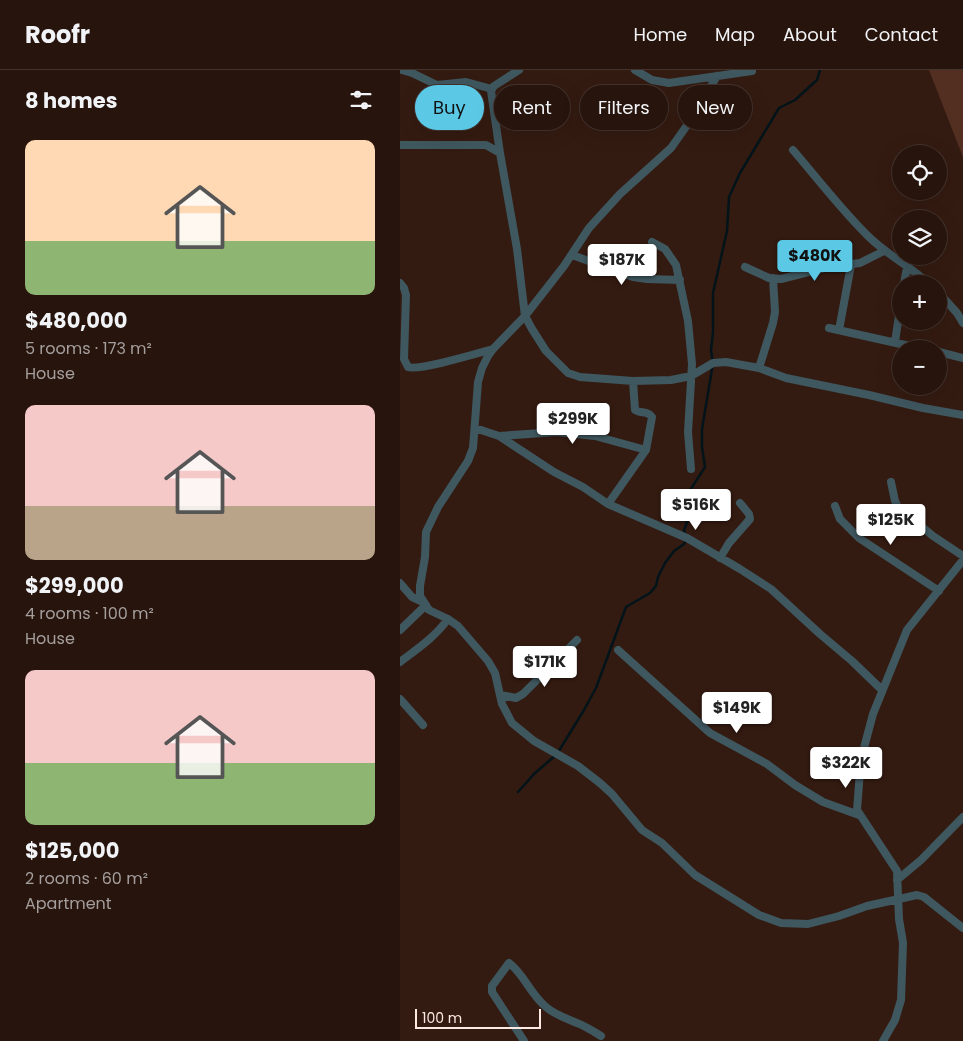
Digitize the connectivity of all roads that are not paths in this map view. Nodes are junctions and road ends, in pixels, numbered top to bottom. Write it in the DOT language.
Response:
graph roads {
  1 [pos="402,70"];
  2 [pos="519,70"];
  3 [pos="635,70"];
  4 [pos="752,71"];
  5 [pos="717,76"];
  6 [pos="492,88"];
  7 [pos="400,145"];
  8 [pos="793,150"];
  9 [pos="500,153"];
  10 [pos="652,242"];
  11 [pos="884,251"];
  12 [pos="572,255"];
  13 [pos="850,265"];
  14 [pos="745,267"];
  15 [pos="906,267"];
  16 [pos="905,275"];
  17 [pos="919,275"];
  18 [pos="773,278"];
  19 [pos="680,280"];
  20 [pos="400,283"];
  21 [pos="947,302"];
  22 [pos="525,316"];
  23 [pos="963,323"];
  24 [pos="830,328"];
  25 [pos="839,330"];
  26 [pos="892,341"];
  27 [pos="493,348"];
  28 [pos="947,354"];
  29 [pos="963,358"];
  30 [pos="759,368"];
  31 [pos="691,376"];
  32 [pos="633,381"];
  33 [pos="963,414"];
  34 [pos="474,428"];
  35 [pos="500,436"];
  36 [pos="646,450"];
  37 [pos="691,469"];
  38 [pos="891,482"];
  39 [pos="740,503"];
  40 [pos="608,504"];
  41 [pos="835,506"];
  42 [pos="963,556"];
  43 [pos="720,558"];
  44 [pos="963,560"];
  45 [pos="400,583"];
  46 [pos="939,591"];
  47 [pos="425,603"];
  48 [pos="448,619"];
  49 [pos="400,630"];
  50 [pos="577,640"];
  51 [pos="618,650"];
  52 [pos="400,662"];
  53 [pos="882,690"];
  54 [pos="501,695"];
  55 [pos="400,699"];
  56 [pos="423,725"];
  57 [pos="858,815"];
  58 [pos="963,817"];
  59 [pos="898,880"];
  60 [pos="898,899"];
  61 [pos="963,928"];
  62 [pos="601,1036"];
  63 [pos="524,1041"];
  64 [pos="883,1041"];
  1 -- 6 [label="street"];
  2 -- 6 [label="street"];
  3 -- 5 [label="street"];
  4 -- 5 [label="street"];
  5 -- 12 [label="street"];
  6 -- 9 [label="street"];
  7 -- 9 [label="street"];
  8 -- 11 [label="street"];
  9 -- 22 [label="street"];
  10 -- 19 [label="street"];
  11 -- 13 [label="street"];
  11 -- 15 [label="street"];
  12 -- 19 [label="street"];
  12 -- 22 [label="street"];
  13 -- 18 [label="street"];
  13 -- 25 [label="street"];
  14 -- 18 [label="street"];
  15 -- 16 [label="street"];
  15 -- 17 [label="street"];
  18 -- 30 [label="street"];
  19 -- 31 [label="street"];
  20 -- 27 [label="street"];
  21 -- 23 [label="street"];
  22 -- 27 [label="street"];
  22 -- 32 [label="street"];
  24 -- 25 [label="street"];
  25 -- 26 [label="street"];
  27 -- 34 [label="street"];
  28 -- 29 [label="street"];
  30 -- 31 [label="street"];
  30 -- 33 [label="street"];
  31 -- 32 [label="street"];
  31 -- 37 [label="street"];
  32 -- 36 [label="street"];
  34 -- 35 [label="street"];
  34 -- 47 [label="street"];
  35 -- 36 [label="street"];
  35 -- 40 [label="street"];
  36 -- 40 [label="street"];
  38 -- 42 [label="street"];
  39 -- 43 [label="street"];
  40 -- 43 [label="street"];
  41 -- 46 [label="street"];
  43 -- 53 [label="street"];
  44 -- 46 [label="street"];
  45 -- 47 [label="street"];
  46 -- 53 [label="street"];
  47 -- 48 [label="street"];
  47 -- 49 [label="street"];
  48 -- 52 [label="street"];
  48 -- 54 [label="street"];
  50 -- 54 [label="street"];
  51 -- 57 [label="street"];
  53 -- 57 [label="street"];
  54 -- 60 [label="street"];
  55 -- 56 [label="street"];
  57 -- 59 [label="street"];
  58 -- 59 [label="street"];
  59 -- 60 [label="street"];
  60 -- 61 [label="street"];
  60 -- 64 [label="street"];
  62 -- 63 [label="street"];
}
